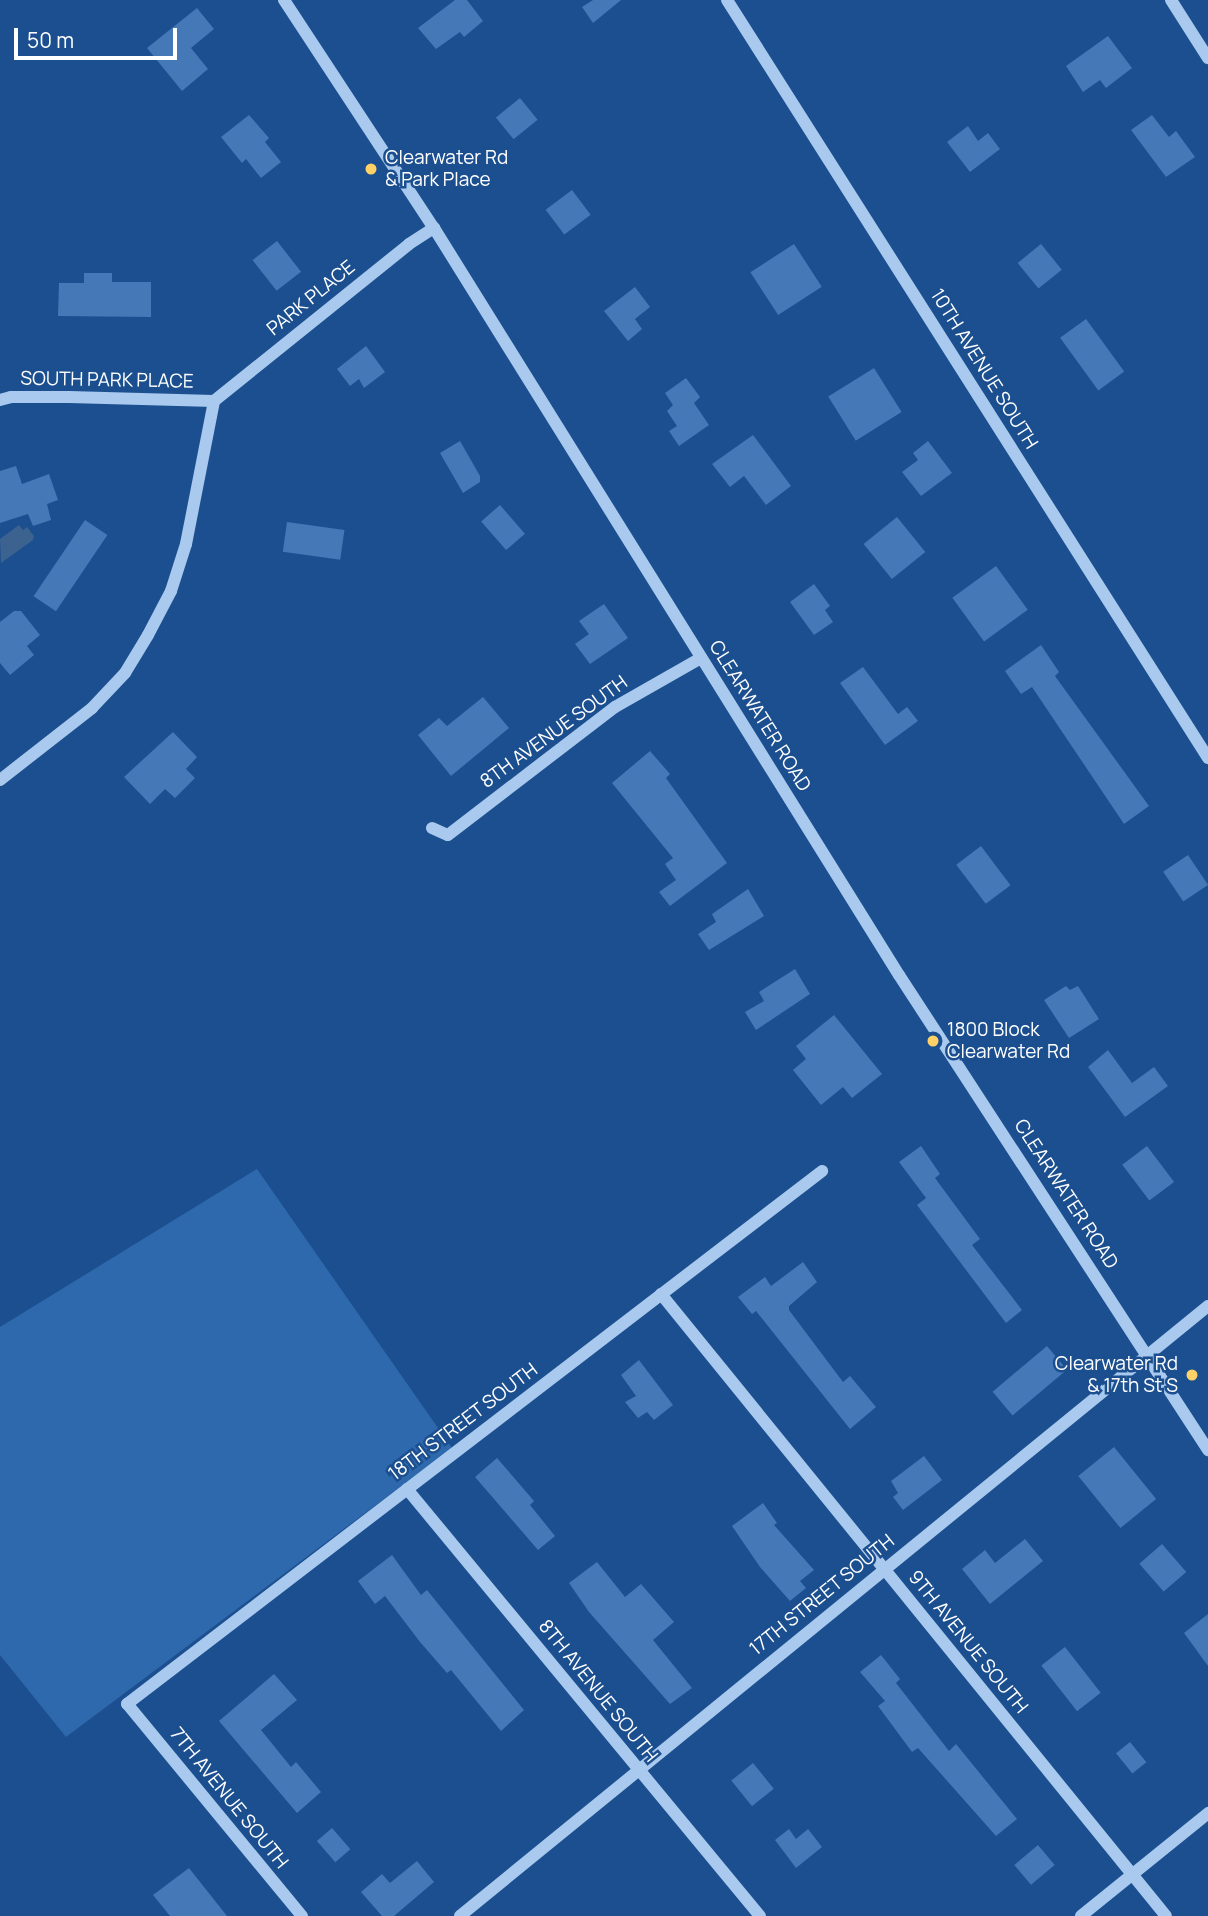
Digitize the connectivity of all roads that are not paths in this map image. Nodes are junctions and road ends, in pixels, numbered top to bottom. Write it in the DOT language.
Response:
graph roads {
  1 [pos="285,0"];
  2 [pos="727,0"];
  3 [pos="1171,0"];
  4 [pos="1208,58"];
  5 [pos="434,228"];
  6 [pos="0,400"];
  7 [pos="214,401"];
  8 [pos="701,658"];
  9 [pos="1208,758"];
  10 [pos="0,780"];
  11 [pos="432,828"];
  12 [pos="821,1171"];
  13 [pos="661,1294"];
  14 [pos="1208,1306"];
  15 [pos="1148,1355"];
  16 [pos="1208,1450"];
  17 [pos="407,1489"];
  18 [pos="884,1570"];
  19 [pos="127,1704"];
  20 [pos="638,1770"];
  21 [pos="1208,1813"];
  22 [pos="1133,1874"];
  23 [pos="302,1916"];
  24 [pos="460,1916"];
  25 [pos="760,1916"];
  26 [pos="1081,1916"];
  27 [pos="1166,1916"];
  1 -- 5 [label="street, CLEARWATER ROAD"];
  2 -- 9 [label="street, 10TH AVENUE SOUTH"];
  3 -- 4 [label="street"];
  5 -- 7 [label="street, PARK PLACE"];
  5 -- 8 [label="street, CLEARWATER ROAD"];
  6 -- 7 [label="street, SOUTH PARK PLACE"];
  7 -- 10 [label="street"];
  8 -- 11 [label="street, 8TH AVENUE SOUTH"];
  8 -- 15 [label="street, CLEARWATER ROAD"];
  12 -- 13 [label="street, 18TH STREET SOUTH"];
  13 -- 17 [label="street, 18TH STREET SOUTH"];
  13 -- 18 [label="street, 9TH AVENUE SOUTH"];
  14 -- 15 [label="street, 17TH STREET SOUTH"];
  15 -- 16 [label="street, CLEARWATER ROAD"];
  15 -- 18 [label="street, 17TH STREET SOUTH"];
  17 -- 19 [label="street, 18TH STREET SOUTH"];
  17 -- 20 [label="street, 8TH AVENUE SOUTH"];
  18 -- 20 [label="street, 17TH STREET SOUTH"];
  18 -- 22 [label="street, 9TH AVENUE SOUTH"];
  19 -- 23 [label="street, 7TH AVENUE SOUTH"];
  20 -- 24 [label="street, 17TH STREET SOUTH"];
  20 -- 25 [label="street, 8TH AVENUE SOUTH"];
  21 -- 22 [label="street"];
  22 -- 26 [label="street"];
  22 -- 27 [label="street, 9TH AVENUE SOUTH"];
}
